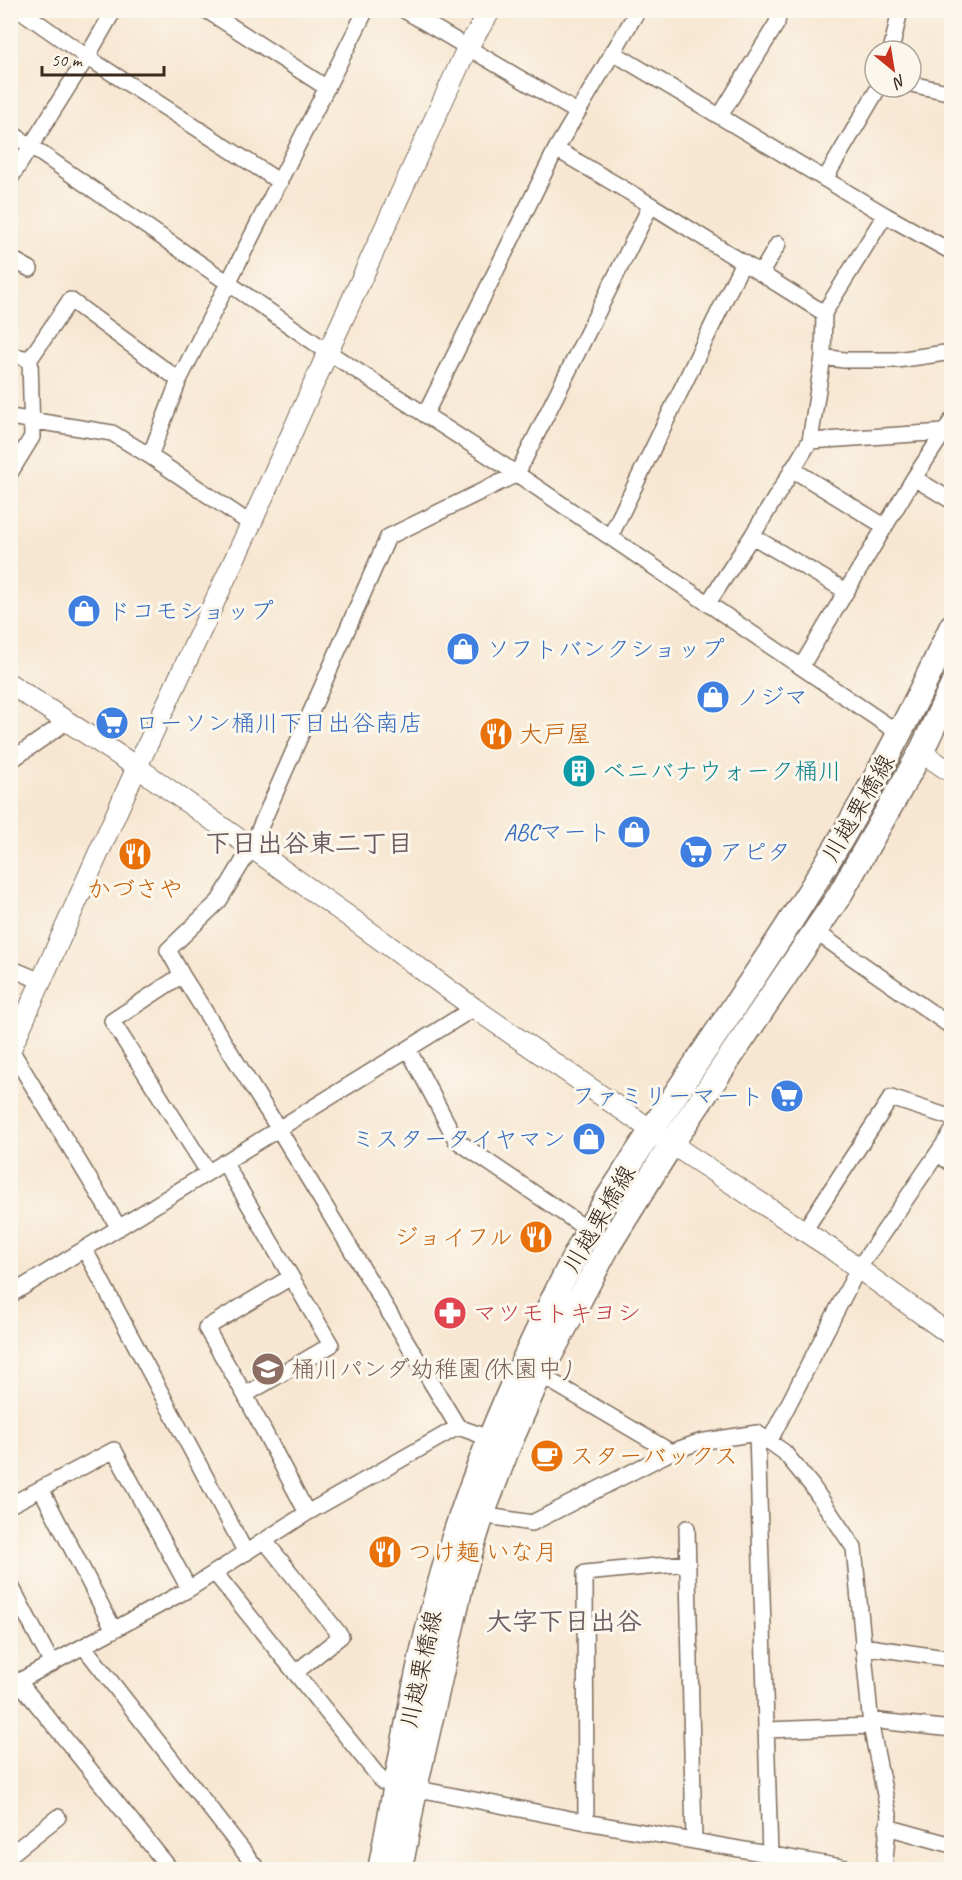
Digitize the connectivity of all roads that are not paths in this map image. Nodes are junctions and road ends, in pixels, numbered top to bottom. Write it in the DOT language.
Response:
graph roads {
  1 [pos="20,10"];
  2 [pos="114,10"];
  3 [pos="206,10"];
  4 [pos="366,10"];
  5 [pos="404,10"];
  6 [pos="491,10"];
  7 [pos="638,10"];
  8 [pos="779,10"];
  9 [pos="900,10"];
  10 [pos="894,39"];
  11 [pos="467,48"];
  12 [pos="612,52"];
  13 [pos="87,57"];
  14 [pos="923,87"];
  15 [pos="327,88"];
  16 [pos="951,93"];
  17 [pos="872,99"];
  18 [pos="577,112"];
  19 [pos="720,116"];
  20 [pos="10,132"];
  21 [pos="31,146"];
  22 [pos="556,149"];
  23 [pos="10,179"];
  24 [pos="825,179"];
  25 [pos="280,182"];
  26 [pos="651,205"];
  27 [pos="885,215"];
  28 [pos="778,244"];
  29 [pos="951,252"];
  30 [pos="10,258"];
  31 [pos="743,262"];
  32 [pos="30,269"];
  33 [pos="761,273"];
  34 [pos="230,283"];
  35 [pos="824,313"];
  36 [pos="328,352"];
  37 [pos="951,352"];
  38 [pos="10,356"];
  39 [pos="823,357"];
  40 [pos="30,359"];
  41 [pos="179,380"];
  42 [pos="425,415"];
  43 [pos="10,417"];
  44 [pos="33,421"];
  45 [pos="948,426"];
  46 [pos="810,441"];
  47 [pos="150,456"];
  48 [pos="792,469"];
  49 [pos="10,473"];
  50 [pos="517,474"];
  51 [pos="914,477"];
  52 [pos="951,501"];
  53 [pos="251,524"];
  54 [pos="884,526"];
  55 [pos="752,536"];
  56 [pos="610,537"];
  57 [pos="846,591"];
  58 [pos="708,603"];
  59 [pos="951,626"];
  60 [pos="801,666"];
  61 [pos="10,684"];
  62 [pos="951,687"];
  63 [pos="66,722"];
  64 [pos="900,734"];
  65 [pos="921,752"];
  66 [pos="10,760"];
  67 [pos="137,767"];
  68 [pos="951,773"];
  69 [pos="251,848"];
  70 [pos="816,932"];
  71 [pos="10,968"];
  72 [pos="182,975"];
  73 [pos="41,981"];
  74 [pos="474,1008"];
  75 [pos="951,1027"];
  76 [pos="408,1049"];
  77 [pos="11,1051"];
  78 [pos="951,1118"];
  79 [pos="278,1128"];
  80 [pos="652,1129"];
  81 [pos="951,1132"];
  82 [pos="672,1143"];
  83 [pos="938,1154"];
  84 [pos="224,1162"];
  85 [pos="951,1164"];
  86 [pos="208,1172"];
  87 [pos="119,1228"];
  88 [pos="588,1230"];
  89 [pos="804,1231"];
  90 [pos="85,1250"];
  91 [pos="858,1269"];
  92 [pos="291,1277"];
  93 [pos="10,1295"];
  94 [pos="951,1336"];
  95 [pos="539,1376"];
  96 [pos="245,1395"];
  97 [pos="458,1427"];
  98 [pos="763,1437"];
  99 [pos="489,1438"];
  100 [pos="671,1452"];
  101 [pos="41,1489"];
  102 [pos="12,1501"];
  103 [pos="307,1513"];
  104 [pos="482,1515"];
  105 [pos="687,1528"];
  106 [pos="265,1541"];
  107 [pos="246,1553"];
  108 [pos="687,1563"];
  109 [pos="215,1573"];
  110 [pos="10,1584"];
  111 [pos="189,1589"];
  112 [pos="114,1630"];
  113 [pos="862,1646"];
  114 [pos="84,1647"];
  115 [pos="951,1659"];
  116 [pos="52,1664"];
  117 [pos="295,1673"];
  118 [pos="15,1684"];
  119 [pos="870,1723"];
  120 [pos="951,1729"];
  121 [pos="766,1730"];
  122 [pos="406,1786"];
  123 [pos="58,1817"];
  124 [pos="586,1822"];
  125 [pos="886,1827"];
  126 [pos="694,1841"];
  127 [pos="951,1845"];
  128 [pos="10,1855"];
  129 [pos="770,1855"];
  130 [pos="171,1869"];
  131 [pos="258,1869"];
  132 [pos="380,1869"];
  133 [pos="400,1869"];
  134 [pos="858,1869"];
  135 [pos="884,1869"];
  1 -- 13 [label="street"];
  2 -- 13 [label="street"];
  3 -- 15 [label="street"];
  4 -- 15 [label="street"];
  5 -- 11 [label="street"];
  6 -- 11 [label="street"];
  7 -- 12 [label="street"];
  8 -- 19 [label="street"];
  9 -- 10 [label="street"];
  11 -- 18 [label="street"];
  11 -- 36 [label="street"];
  12 -- 18 [label="street"];
  12 -- 19 [label="street"];
  13 -- 21 [label="street"];
  13 -- 25 [label="street"];
  14 -- 16 [label="street"];
  15 -- 25 [label="street"];
  17 -- 24 [label="street"];
  18 -- 22 [label="street"];
  19 -- 24 [label="street"];
  20 -- 21 [label="street"];
  21 -- 23 [label="street"];
  21 -- 34 [label="street"];
  22 -- 26 [label="street"];
  22 -- 42 [label="street"];
  24 -- 27 [label="street"];
  25 -- 34 [label="street"];
  26 -- 31 [label="street"];
  26 -- 50 [label="street"];
  27 -- 29 [label="street"];
  27 -- 35 [label="street"];
  28 -- 33 [label="street"];
  30 -- 32 [label="street"];
  31 -- 33 [label="street"];
  31 -- 56 [label="street"];
  33 -- 35 [label="street"];
  34 -- 36 [label="street"];
  34 -- 41 [label="street"];
  35 -- 39 [label="street"];
  36 -- 42 [label="street"];
  36 -- 53 [label="street"];
  37 -- 39 [label="street"];
  38 -- 40 [label="street"];
  39 -- 46 [label="street"];
  40 -- 41 [label="street"];
  40 -- 44 [label="street"];
  41 -- 47 [label="street"];
  42 -- 50 [label="street"];
  43 -- 44 [label="street"];
  44 -- 47 [label="street"];
  44 -- 49 [label="street"];
  45 -- 46 [label="street"];
  45 -- 51 [label="street"];
  46 -- 48 [label="street"];
  47 -- 53 [label="street"];
  48 -- 54 [label="street"];
  48 -- 55 [label="street"];
  50 -- 56 [label="street"];
  50 -- 69 [label="street"];
  51 -- 52 [label="street"];
  51 -- 54 [label="street"];
  53 -- 67 [label="street"];
  54 -- 57 [label="street"];
  55 -- 57 [label="street"];
  55 -- 58 [label="street"];
  56 -- 58 [label="street"];
  57 -- 60 [label="street"];
  58 -- 60 [label="street"];
  59 -- 64 [label="main road, 川越栗橋線"];
  60 -- 64 [label="street"];
  61 -- 63 [label="street"];
  62 -- 65 [label="main road, 川越栗橋線"];
  63 -- 66 [label="street"];
  63 -- 67 [label="street"];
  64 -- 80 [label="main road, 川越栗橋線"];
  65 -- 68 [label="street"];
  65 -- 70 [label="main road, 川越栗橋線"];
  67 -- 69 [label="street"];
  67 -- 73 [label="street"];
  69 -- 72 [label="street"];
  69 -- 74 [label="street"];
  70 -- 75 [label="street"];
  70 -- 82 [label="main road, 川越栗橋線"];
  71 -- 73 [label="street"];
  72 -- 79 [label="street"];
  72 -- 86 [label="street"];
  73 -- 77 [label="street"];
  74 -- 76 [label="street"];
  74 -- 80 [label="street"];
  76 -- 79 [label="street"];
  76 -- 88 [label="street"];
  77 -- 87 [label="street"];
  78 -- 89 [label="street"];
  79 -- 84 [label="street"];
  79 -- 97 [label="street"];
  80 -- 82 [label="street"];
  80 -- 88 [label="main road, 川越栗橋線"];
  81 -- 83 [label="street"];
  82 -- 89 [label="street"];
  82 -- 95 [label="main road, 川越栗橋線"];
  83 -- 85 [label="street"];
  83 -- 91 [label="street"];
  84 -- 86 [label="street"];
  84 -- 92 [label="street"];
  86 -- 87 [label="street"];
  87 -- 90 [label="street"];
  88 -- 99 [label="main road, 川越栗橋線"];
  89 -- 91 [label="street"];
  90 -- 93 [label="street"];
  90 -- 107 [label="street"];
  91 -- 94 [label="street"];
  91 -- 98 [label="street"];
  92 -- 96 [label="street"];
  92 -- 96 [label="street"];
  95 -- 100 [label="street"];
  95 -- 104 [label="main road, 川越栗橋線"];
  96 -- 103 [label="street"];
  97 -- 99 [label="street"];
  97 -- 103 [label="street"];
  98 -- 100 [label="street"];
  98 -- 113 [label="street"];
  98 -- 121 [label="street"];
  99 -- 122 [label="main road, 川越栗橋線"];
  100 -- 104 [label="street"];
  101 -- 102 [label="street"];
  101 -- 111 [label="street"];
  101 -- 112 [label="street"];
  103 -- 106 [label="street"];
  104 -- 122 [label="main road, 川越栗橋線"];
  105 -- 108 [label="street"];
  106 -- 107 [label="street"];
  106 -- 117 [label="street"];
  107 -- 109 [label="street"];
  108 -- 124 [label="street"];
  108 -- 126 [label="street"];
  109 -- 111 [label="street"];
  109 -- 117 [label="street"];
  110 -- 116 [label="street"];
  111 -- 112 [label="street"];
  112 -- 114 [label="street"];
  113 -- 115 [label="street"];
  113 -- 119 [label="street"];
  114 -- 116 [label="street"];
  114 -- 131 [label="street"];
  116 -- 118 [label="street"];
  117 -- 122 [label="street"];
  118 -- 130 [label="street"];
  119 -- 120 [label="street"];
  119 -- 121 [label="street"];
  119 -- 125 [label="street"];
  121 -- 129 [label="street"];
  122 -- 124 [label="street"];
  122 -- 132 [label="main road, 川越栗橋線"];
  122 -- 133 [label="main road, 川越栗橋線"];
  123 -- 128 [label="street"];
  124 -- 126 [label="street"];
  125 -- 127 [label="street"];
  125 -- 135 [label="street"];
  126 -- 129 [label="street"];
  129 -- 134 [label="street"];
}
